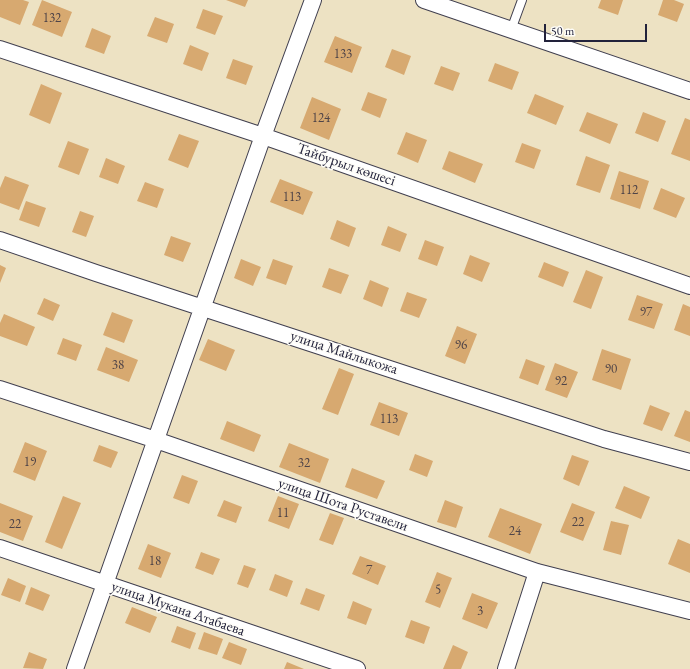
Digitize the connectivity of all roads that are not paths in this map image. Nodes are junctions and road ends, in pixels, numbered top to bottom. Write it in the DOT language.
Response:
graph roads {
  1 [pos="313,0"];
  2 [pos="424,0"];
  3 [pos="522,0"];
  4 [pos="511,30"];
  5 [pos="0,48"];
  6 [pos="690,90"];
  7 [pos="263,136"];
  8 [pos="0,240"];
  9 [pos="690,286"];
  10 [pos="202,307"];
  11 [pos="0,389"];
  12 [pos="156,440"];
  13 [pos="690,462"];
  14 [pos="0,548"];
  15 [pos="537,572"];
  16 [pos="105,584"];
  17 [pos="690,611"];
  18 [pos="75,669"];
  19 [pos="357,669"];
  20 [pos="506,669"];
  1 -- 7 [label="street"];
  2 -- 4 [label="street"];
  3 -- 4 [label="lane"];
  4 -- 6 [label="street"];
  5 -- 7 [label="street, Тайбурыл көшесі"];
  7 -- 9 [label="street, Тайбурыл көшесі"];
  7 -- 10 [label="street"];
  8 -- 10 [label="street, улица Майлыкожа"];
  10 -- 12 [label="street"];
  10 -- 13 [label="street, улица Майлыкожа"];
  11 -- 12 [label="street, улица Шота Руставели"];
  12 -- 15 [label="street, улица Шота Руставели"];
  12 -- 16 [label="street"];
  14 -- 16 [label="street, улица Мукана Атабаева"];
  15 -- 17 [label="street, улица Шота Руставели"];
  15 -- 20 [label="street"];
  16 -- 18 [label="street"];
  16 -- 19 [label="street, улица Мукана Атабаева"];
}
